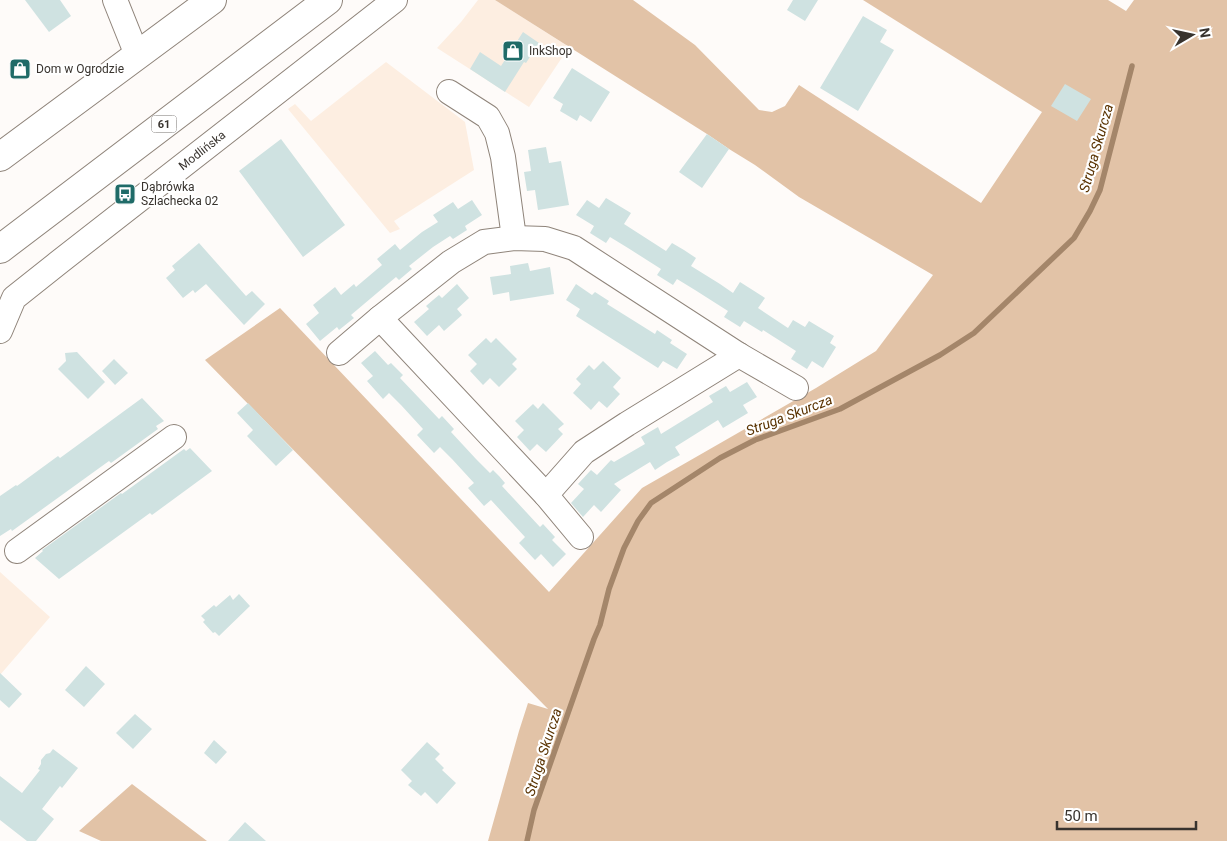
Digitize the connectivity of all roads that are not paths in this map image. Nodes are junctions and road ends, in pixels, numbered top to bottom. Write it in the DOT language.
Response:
graph roads {
  1 [pos="115,0"];
  2 [pos="212,0"];
  3 [pos="328,0"];
  4 [pos="396,0"];
  5 [pos="138,55"];
  6 [pos="449,92"];
  7 [pos="0,157"];
  8 [pos="514,238"];
  9 [pos="0,249"];
  10 [pos="380,318"];
  11 [pos="0,331"];
  12 [pos="339,354"];
  13 [pos="739,355"];
  14 [pos="796,388"];
  15 [pos="174,437"];
  16 [pos="546,495"];
  17 [pos="580,537"];
  18 [pos="17,551"];
  1 -- 5 [label="street"];
  2 -- 5 [label="main road"];
  3 -- 9 [label="main road, 61"];
  4 -- 11 [label="street, Modlińska"];
  5 -- 7 [label="main road"];
  6 -- 8 [label="street"];
  8 -- 10 [label="street"];
  8 -- 13 [label="street"];
  10 -- 12 [label="street"];
  10 -- 16 [label="street"];
  13 -- 14 [label="street"];
  13 -- 16 [label="street"];
  15 -- 18 [label="street"];
  16 -- 17 [label="street"];
}
